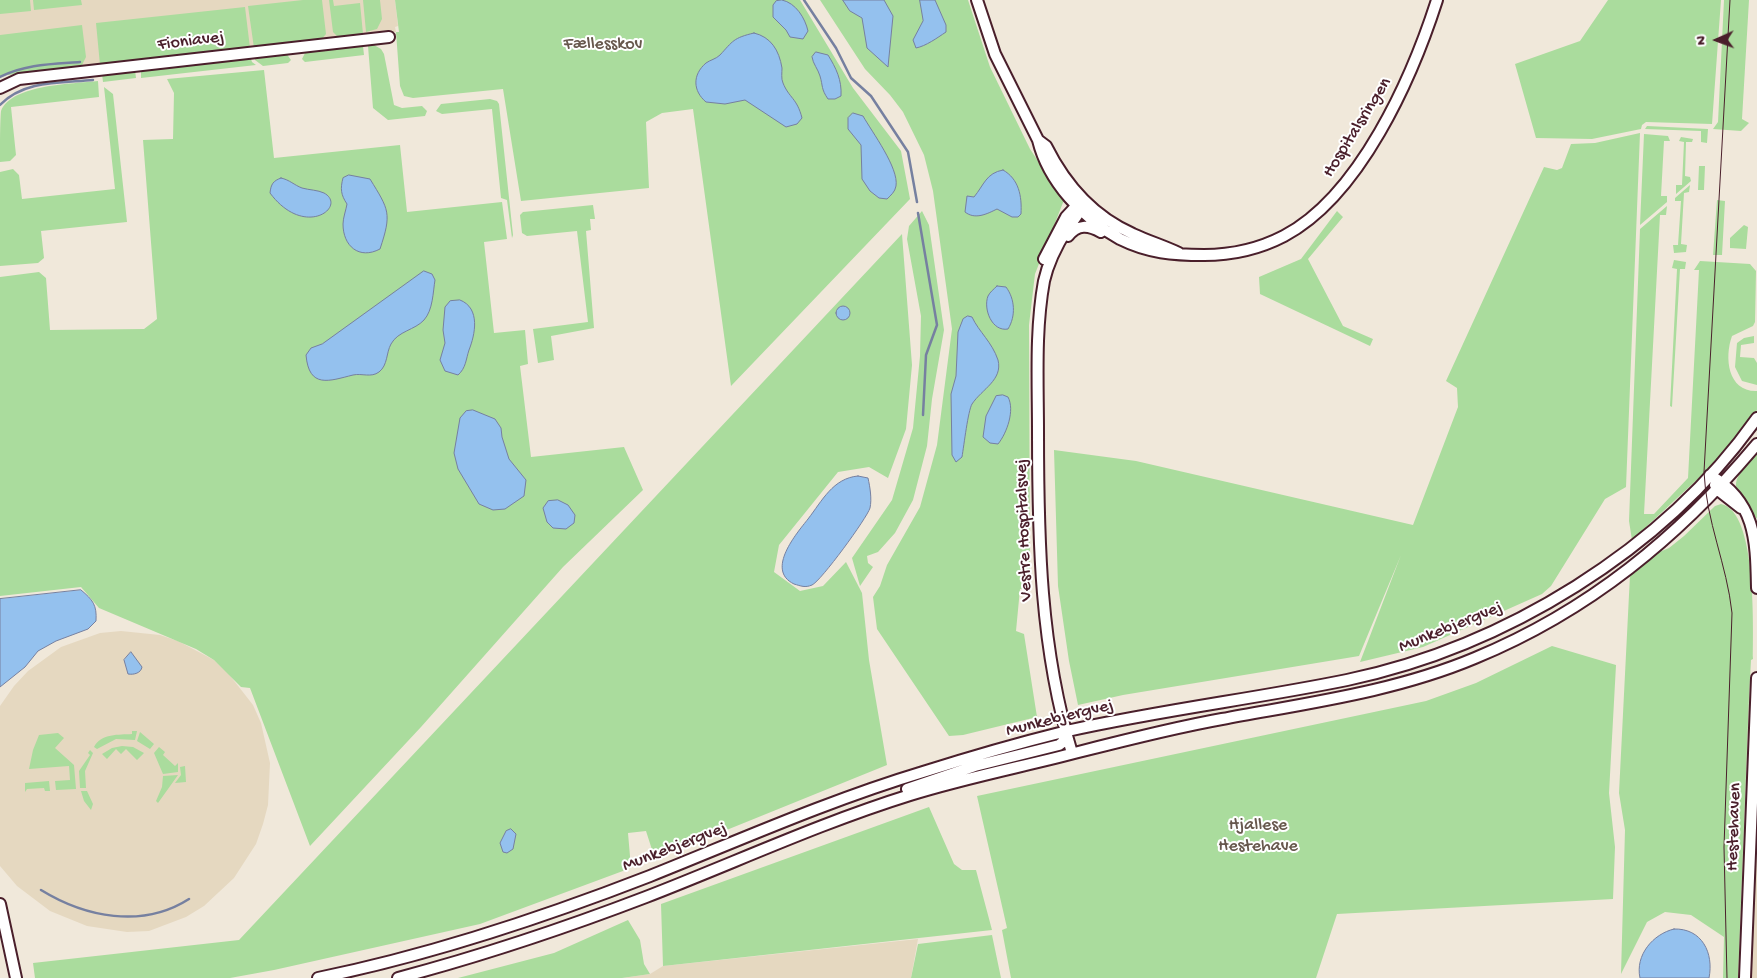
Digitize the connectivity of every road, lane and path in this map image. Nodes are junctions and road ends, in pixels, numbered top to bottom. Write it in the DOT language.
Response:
graph roads {
  1 [pos="977,0"];
  2 [pos="1437,0"];
  3 [pos="389,37"];
  4 [pos="0,88"];
  5 [pos="1080,205"];
  6 [pos="1123,240"];
  7 [pos="1180,253"];
  8 [pos="1041,304"];
  9 [pos="1757,418"];
  10 [pos="1757,444"];
  11 [pos="1710,475"];
  12 [pos="1721,487"];
  13 [pos="1757,562"];
  14 [pos="1757,588"];
  15 [pos="1757,678"];
  16 [pos="1066,732"];
  17 [pos="1072,753"];
  18 [pos="838,820"];
  19 [pos="0,904"];
  20 [pos="15,976"];
  21 [pos="318,978"];
  22 [pos="398,978"];
  23 [pos="1745,978"];
  1 -- 5 [label="street, Hospitalsringen"];
  2 -- 7 [label="street, Hospitalsringen"];
  3 -- 4 [label="street, Fioniavej"];
  5 -- 6 [label="street, Hospitalsringen"];
  5 -- 7 [label="street, Hospitalsringen"];
  5 -- 8 [label="street, Vestre Hospitalsvej"];
  6 -- 7 [label="street, Hospitalsringen"];
  6 -- 8 [label="street"];
  8 -- 16 [label="street, Vestre Hospitalsvej"];
  9 -- 11 [label="street, Munkebjergvej"];
  10 -- 12 [label="street, Munkebjergvej"];
  11 -- 12 [label="street"];
  11 -- 16 [label="street, Munkebjergvej"];
  12 -- 13 [label="street"];
  12 -- 17 [label="street, Munkebjergvej"];
  13 -- 14 [label="street"];
  15 -- 23 [label="street, Hestehaven"];
  16 -- 17 [label="street, Vestre Hospitalsvej"];
  16 -- 18 [label="street"];
  16 -- 21 [label="street, Munkebjergvej"];
  17 -- 18 [label="street, Munkebjergvej"];
  18 -- 22 [label="street, Munkebjergvej"];
  19 -- 20 [label="street"];
}
